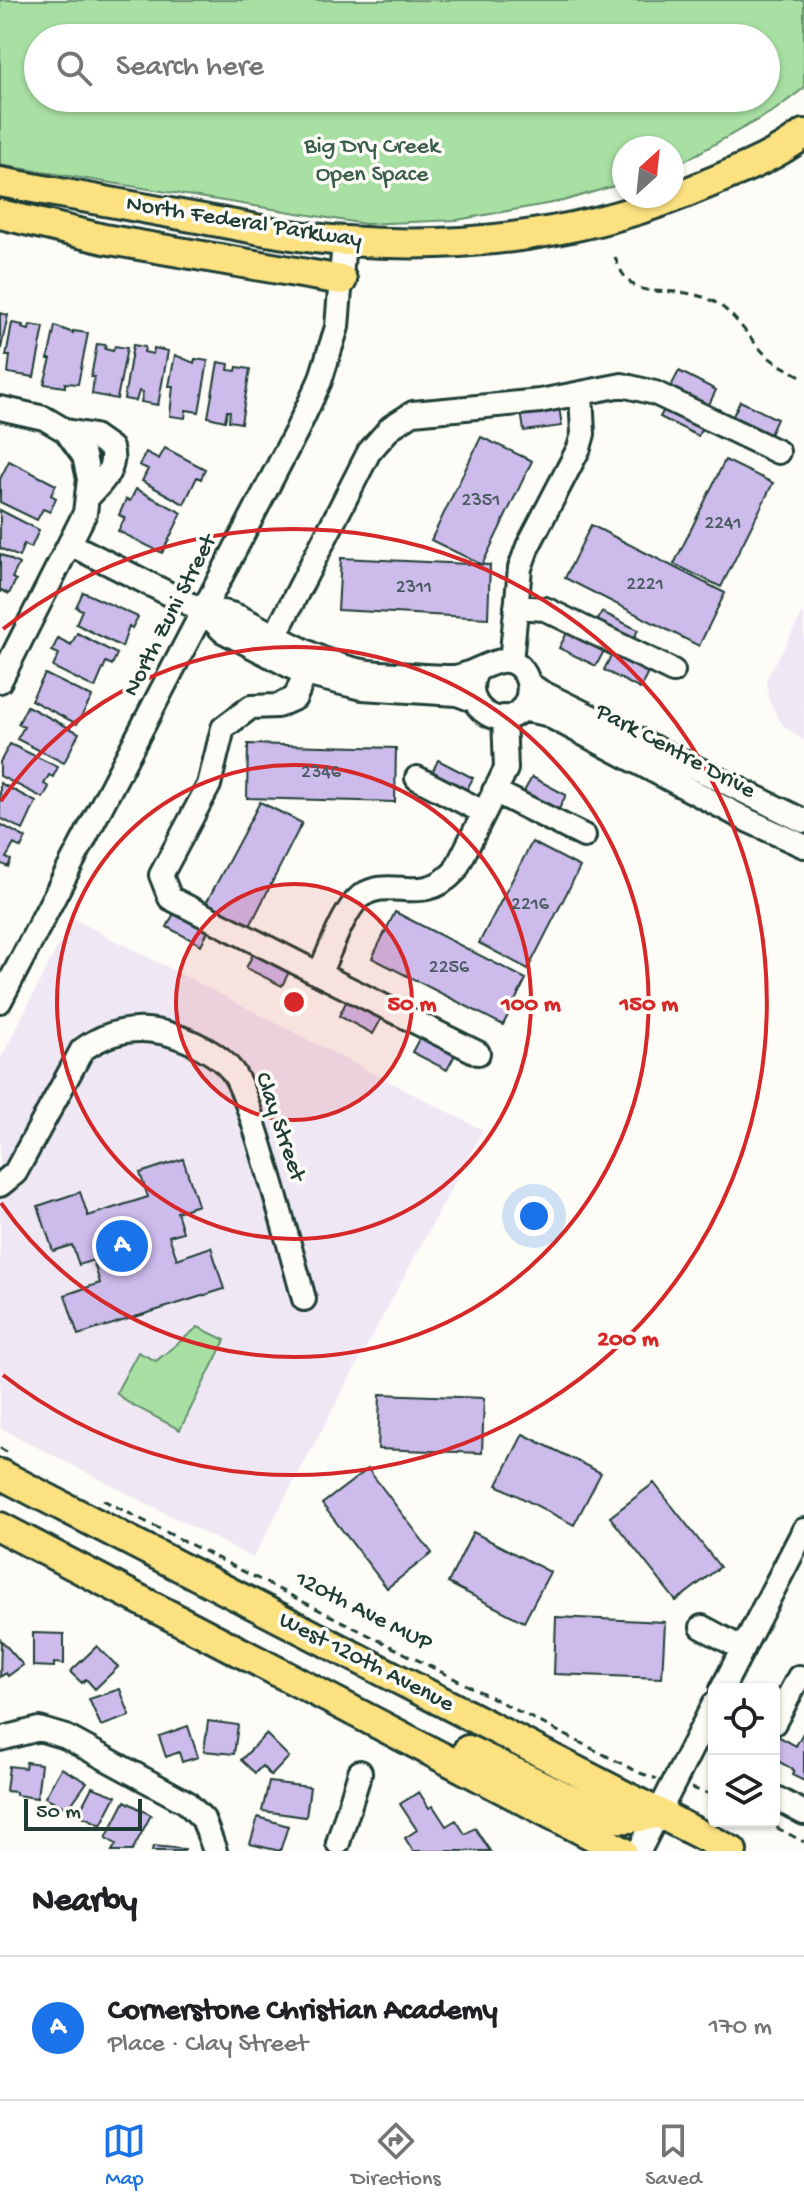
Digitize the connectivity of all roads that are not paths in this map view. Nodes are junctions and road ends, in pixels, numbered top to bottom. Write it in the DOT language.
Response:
graph roads {
  1 [pos="804,134"];
  2 [pos="804,152"];
  3 [pos="727,176"];
  4 [pos="0,182"];
  5 [pos="0,214"];
  6 [pos="344,241"];
  7 [pos="342,280"];
  8 [pos="581,393"];
  9 [pos="0,408"];
  10 [pos="66,431"];
  11 [pos="778,452"];
  12 [pos="89,496"];
  13 [pos="70,544"];
  14 [pos="516,607"];
  15 [pos="203,611"];
  16 [pos="275,636"];
  17 [pos="511,662"];
  18 [pos="673,671"];
  19 [pos="476,672"];
  20 [pos="305,674"];
  21 [pos="0,681"];
  22 [pos="528,683"];
  23 [pos="473,700"];
  24 [pos="512,713"];
  25 [pos="417,778"];
  26 [pos="494,791"];
  27 [pos="483,812"];
  28 [pos="804,821"];
  29 [pos="584,836"];
  30 [pos="804,846"];
  31 [pos="319,974"];
  32 [pos="0,1001"];
  33 [pos="478,1053"];
  34 [pos="21,1163"];
  35 [pos="0,1175"];
  36 [pos="0,1185"];
  37 [pos="304,1299"];
  38 [pos="7,1465"];
  39 [pos="0,1527"];
  40 [pos="804,1530"];
  41 [pos="796,1566"];
  42 [pos="702,1627"];
  43 [pos="743,1649"];
  44 [pos="799,1677"];
  45 [pos="725,1683"];
  46 [pos="319,1692"];
  47 [pos="780,1712"];
  48 [pos="708,1715"];
  49 [pos="0,1739"];
  50 [pos="360,1772"];
  51 [pos="780,1800"];
  52 [pos="659,1813"];
  53 [pos="804,1813"];
  54 [pos="342,1848"];
  55 [pos="215,1851"];
  56 [pos="622,1851"];
  57 [pos="639,1851"];
  58 [pos="732,1851"];
  1 -- 3 [label="main road, North Federal Parkway"];
  2 -- 3 [label="main road"];
  3 -- 6 [label="main road, North Federal Parkway"];
  4 -- 6 [label="main road, North Federal Parkway"];
  5 -- 7 [label="main road"];
  6 -- 7 [label="street, North Zuni Street"];
  7 -- 15 [label="street, North Zuni Street"];
  8 -- 11 [label="street"];
  8 -- 14 [label="street"];
  8 -- 16 [label="street"];
  9 -- 10 [label="street"];
  10 -- 12 [label="street"];
  10 -- 12 [label="street"];
  12 -- 13 [label="street"];
  13 -- 15 [label="street"];
  13 -- 21 [label="street"];
  14 -- 17 [label="street"];
  14 -- 18 [label="street"];
  15 -- 16 [label="street"];
  15 -- 20 [label="street"];
  15 -- 32 [label="street, North Zuni Street"];
  16 -- 19 [label="street"];
  17 -- 19 [label="street"];
  17 -- 22 [label="street"];
  19 -- 23 [label="street"];
  20 -- 23 [label="street"];
  20 -- 31 [label="street"];
  22 -- 24 [label="street"];
  22 -- 28 [label="street, Park Centre Drive"];
  23 -- 24 [label="street"];
  24 -- 26 [label="street"];
  24 -- 30 [label="street, Park Centre Drive"];
  25 -- 27 [label="street"];
  26 -- 27 [label="street"];
  26 -- 29 [label="street"];
  27 -- 31 [label="street"];
  31 -- 33 [label="street"];
  34 -- 35 [label="street"];
  34 -- 36 [label="street, Clay Street"];
  34 -- 37 [label="street, Clay Street"];
  38 -- 52 [label="main road, West 120th Avenue"];
  39 -- 46 [label="main road, West 120th Avenue"];
  40 -- 41 [label="street"];
  41 -- 43 [label="street"];
  42 -- 43 [label="street"];
  43 -- 45 [label="street"];
  44 -- 47 [label="street"];
  46 -- 52 [label="main road"];
  46 -- 56 [label="main road, West 120th Avenue"];
  48 -- 52 [label="street"];
  49 -- 55 [label="street"];
  50 -- 54 [label="street"];
  51 -- 53 [label="street"];
  52 -- 57 [label="street"];
  52 -- 58 [label="main road, West 120th Avenue"];
}
